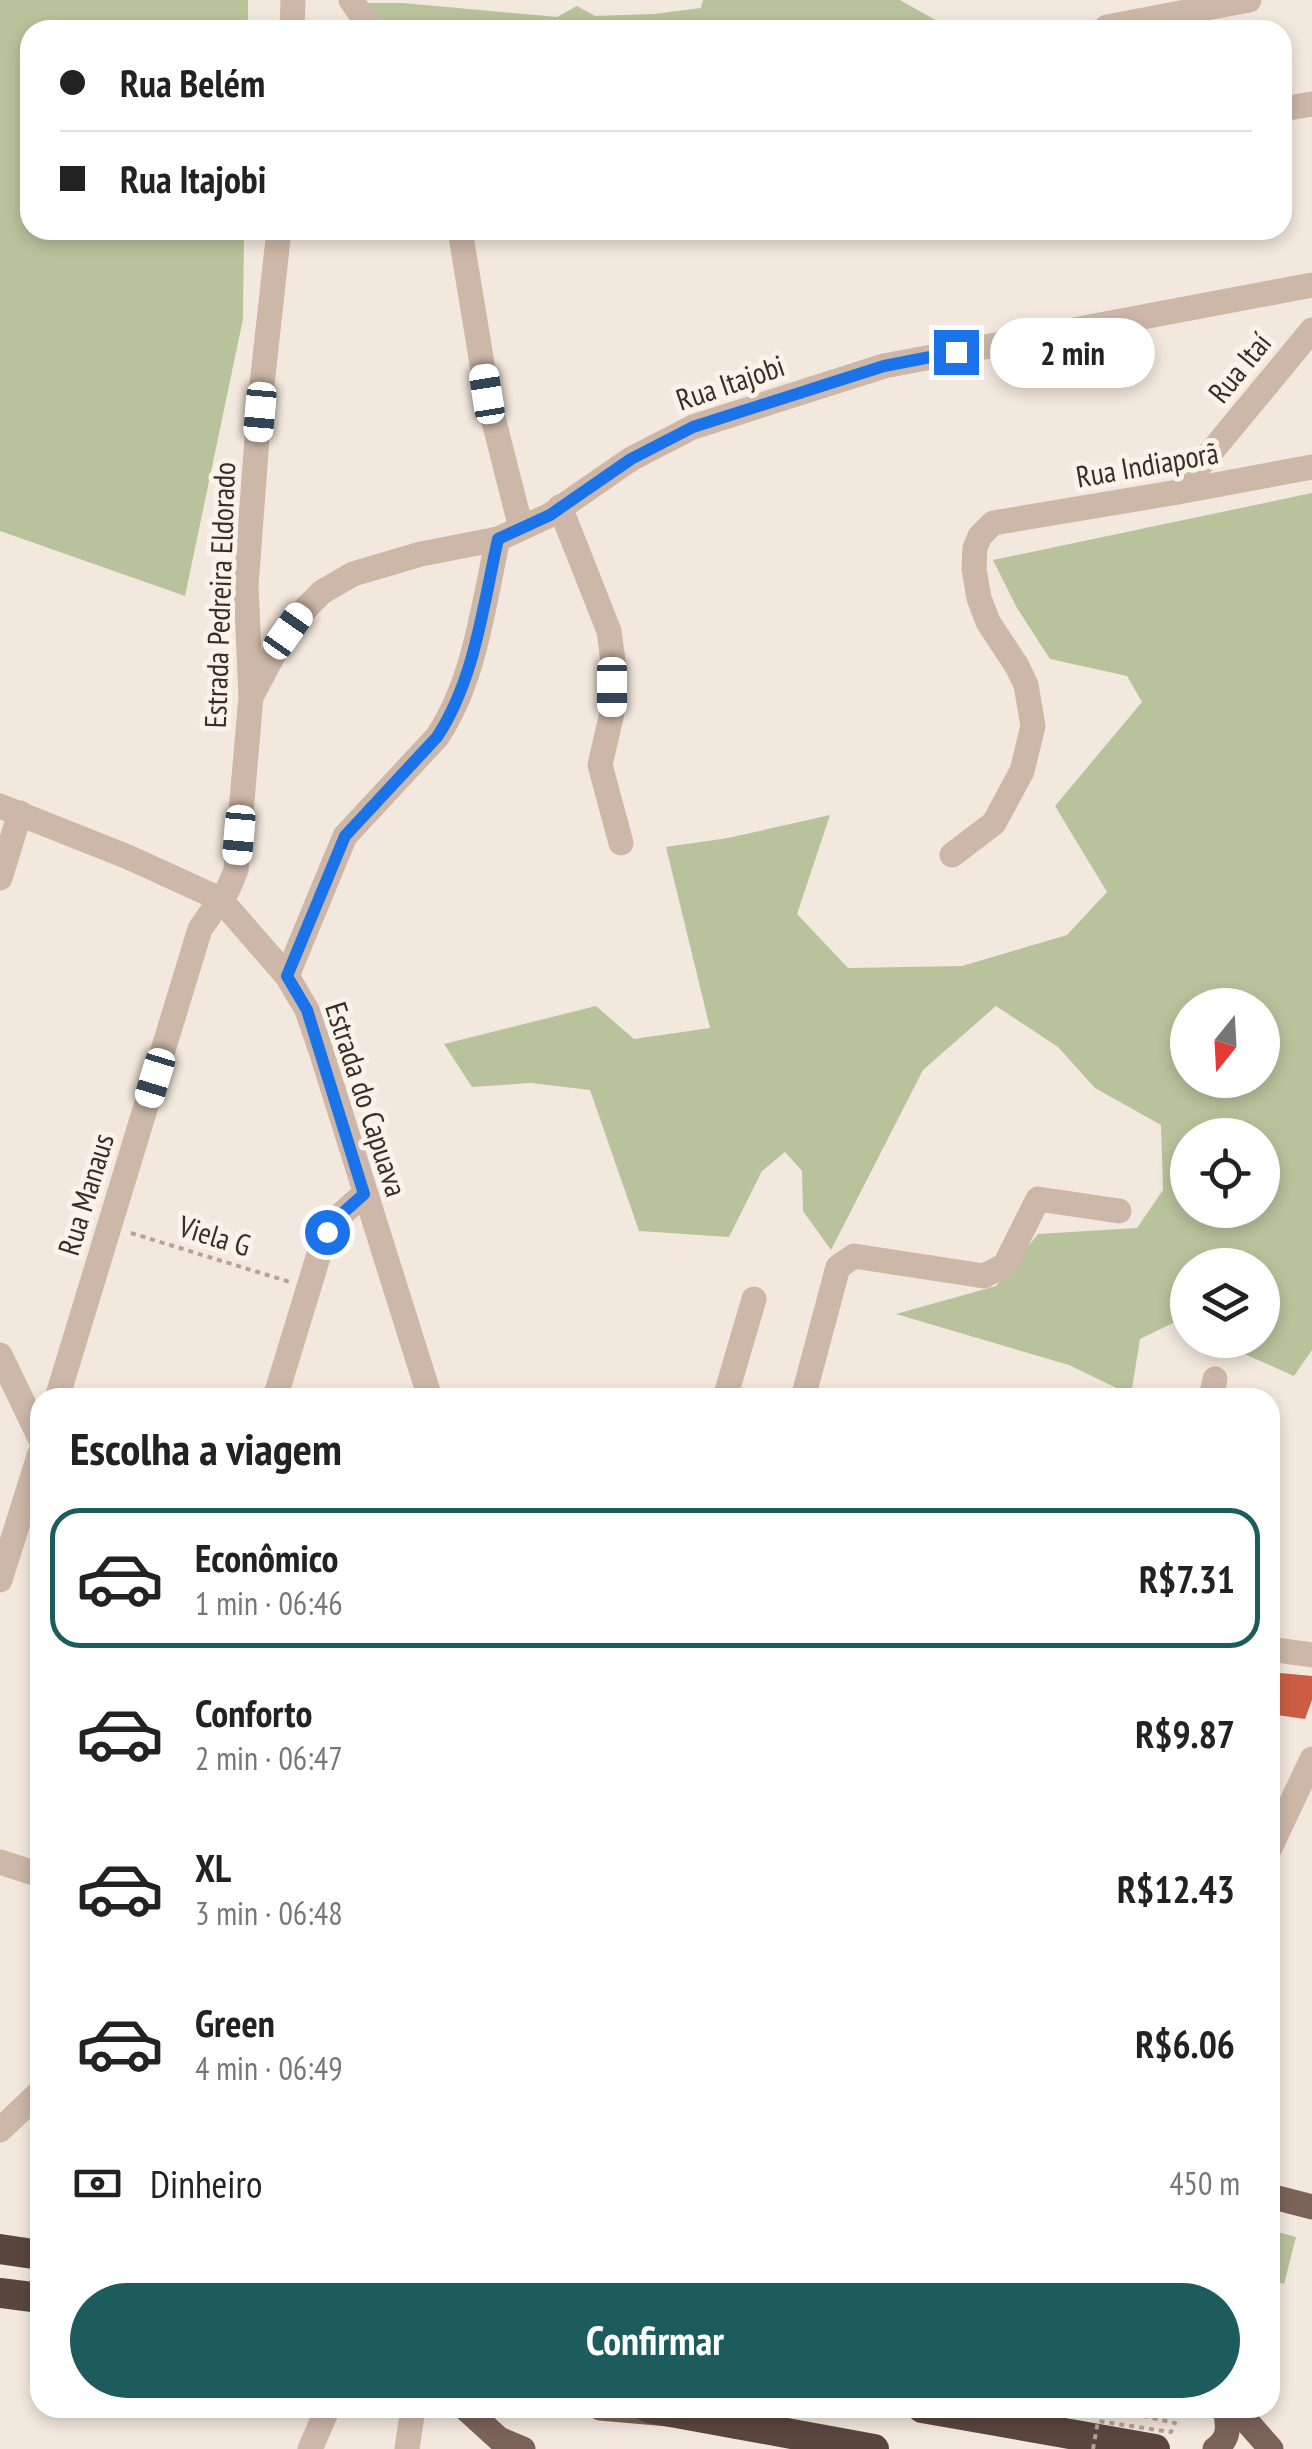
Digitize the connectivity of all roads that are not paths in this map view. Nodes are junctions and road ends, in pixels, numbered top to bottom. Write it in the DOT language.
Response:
graph roads {
  1 [pos="1249,0"];
  2 [pos="1148,20"];
  3 [pos="277,240"];
  4 [pos="462,240"];
  5 [pos="1312,285"];
  6 [pos="1312,330"];
  7 [pos="1312,466"];
  8 [pos="1178,492"];
  9 [pos="560,507"];
  10 [pos="509,534"];
  11 [pos="251,696"];
  12 [pos="10,810"];
  13 [pos="622,843"];
  14 [pos="952,856"];
  15 [pos="0,878"];
  16 [pos="220,899"];
  17 [pos="287,976"];
  18 [pos="364,1194"];
  19 [pos="1118,1211"];
  20 [pos="754,1300"];
  21 [pos="0,1356"];
  22 [pos="60,1388"];
  23 [pos="278,1388"];
  24 [pos="427,1388"];
  25 [pos="728,1388"];
  26 [pos="805,1388"];
  27 [pos="30,1418"];
  28 [pos="30,1485"];
  29 [pos="0,1580"];
  30 [pos="1280,1650"];
  31 [pos="1312,1654"];
  32 [pos="1312,1759"];
  33 [pos="1280,1827"];
  34 [pos="0,1862"];
  35 [pos="30,1872"];
  36 [pos="30,2102"];
  37 [pos="0,2130"];
  38 [pos="1280,2197"];
  39 [pos="1309,2200"];
  40 [pos="0,2249"];
  41 [pos="30,2253"];
  42 [pos="0,2293"];
  43 [pos="30,2297"];
  44 [pos="324,2418"];
  45 [pos="411,2418"];
  46 [pos="476,2418"];
  47 [pos="710,2418"];
  48 [pos="970,2418"];
  49 [pos="1061,2418"];
  50 [pos="1226,2418"];
  51 [pos="1244,2418"];
  52 [pos="1090,2443"];
  53 [pos="310,2449"];
  54 [pos="406,2449"];
  55 [pos="522,2449"];
  56 [pos="874,2449"];
  57 [pos="1155,2449"];
  58 [pos="1215,2449"];
  59 [pos="1271,2449"];
  1 -- 2 [label="street"];
  3 -- 11 [label="street, Estrada Pedreira Eldorado"];
  4 -- 10 [label="street"];
  5 -- 9 [label="street, Rua Itajobi"];
  6 -- 8 [label="street, Rua Itaí"];
  7 -- 8 [label="street, Rua Indiaporã"];
  8 -- 14 [label="street, Rua Indiaporã"];
  9 -- 10 [label="street, Rua Itajobi"];
  9 -- 13 [label="street"];
  10 -- 11 [label="street, Rua Itajobi"];
  10 -- 17 [label="street"];
  11 -- 16 [label="street, Estrada Pedreira Eldorado"];
  12 -- 15 [label="street"];
  12 -- 16 [label="street, Estrada do Capuava"];
  16 -- 17 [label="street, Estrada do Capuava"];
  16 -- 22 [label="street, Rua Manaus"];
  17 -- 18 [label="street, Estrada do Capuava"];
  18 -- 23 [label="street"];
  18 -- 24 [label="street, Estrada do Capuava"];
  19 -- 26 [label="street"];
  20 -- 25 [label="street"];
  21 -- 27 [label="street"];
  28 -- 29 [label="street"];
  30 -- 31 [label="street"];
  32 -- 33 [label="street"];
  34 -- 35 [label="street"];
  36 -- 37 [label="street"];
  38 -- 39 [label="main road"];
  40 -- 41 [label="highway"];
  42 -- 43 [label="highway"];
  44 -- 53 [label="street"];
  45 -- 54 [label="street"];
  46 -- 55 [label="main road"];
  47 -- 56 [label="highway"];
  48 -- 52 [label="highway"];
  49 -- 52 [label="highway"];
  50 -- 58 [label="main road"];
  51 -- 59 [label="main road"];
  52 -- 57 [label="highway"];
}
